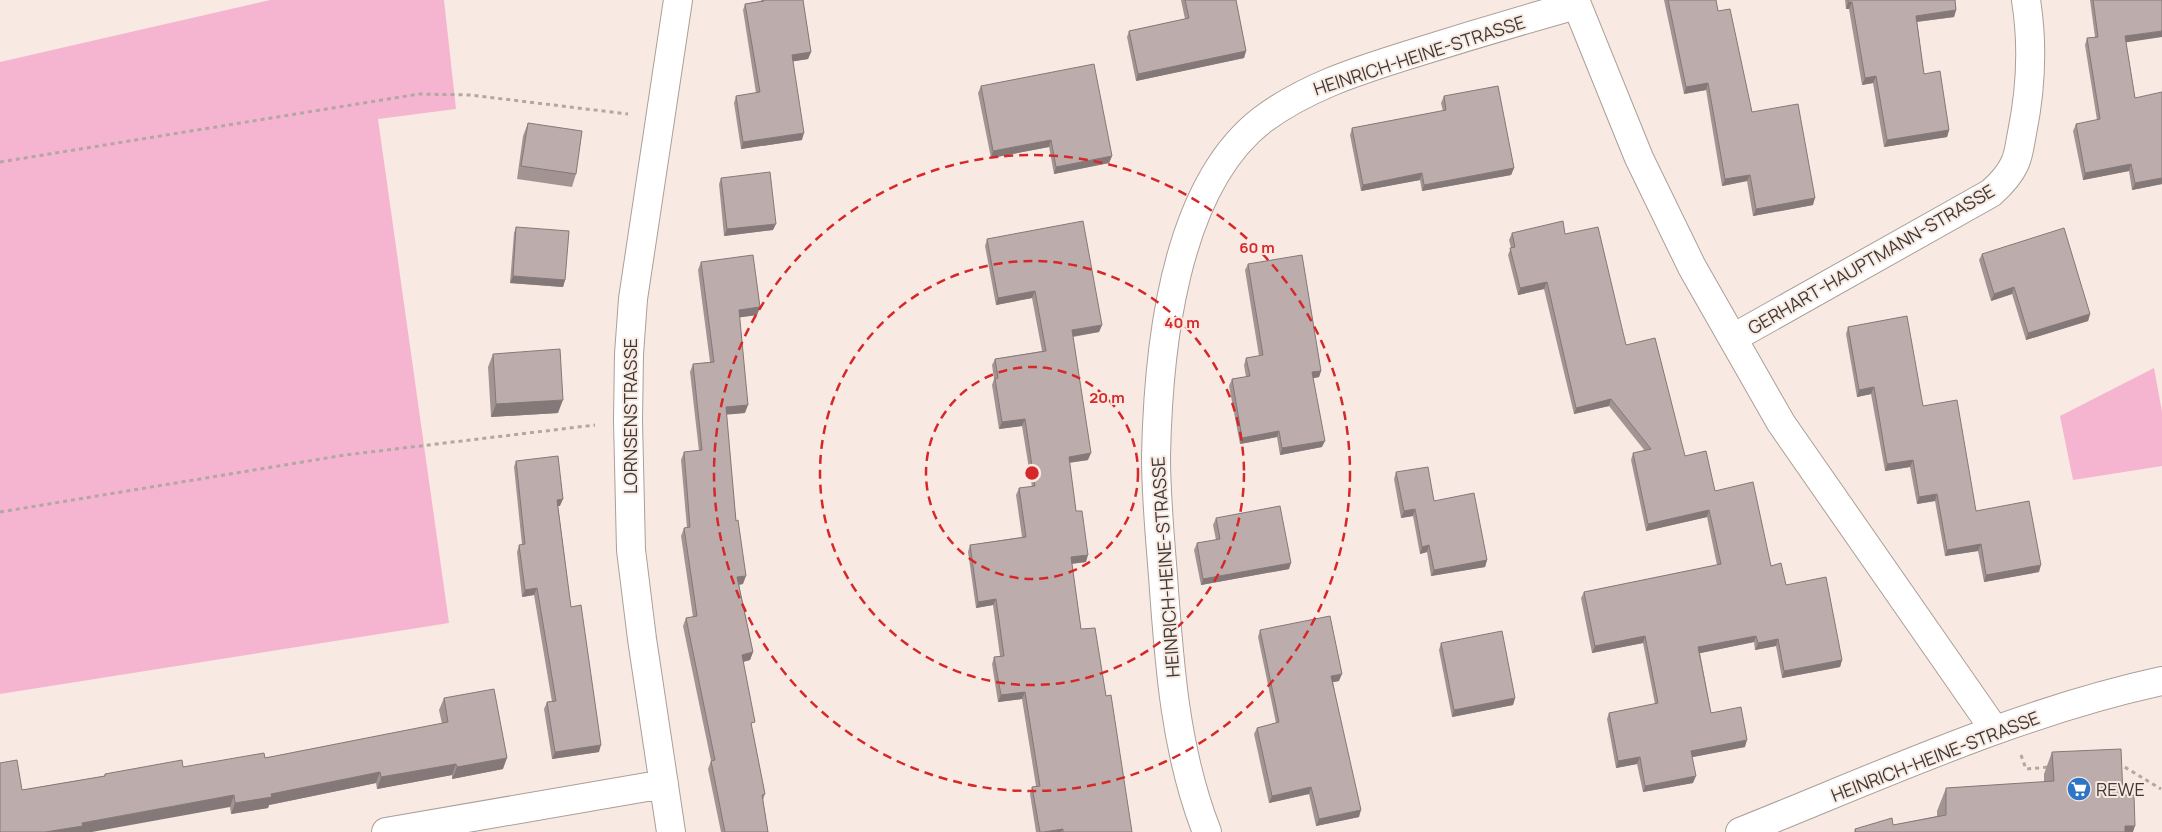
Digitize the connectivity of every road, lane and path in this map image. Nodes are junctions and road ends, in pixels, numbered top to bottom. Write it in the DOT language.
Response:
graph roads {
  1 [pos="678,0"];
  2 [pos="2026,0"];
  3 [pos="1576,2"];
  4 [pos="661,118"];
  5 [pos="0,162"];
  6 [pos="1733,338"];
  7 [pos="628,421"];
  8 [pos="0,512"];
  9 [pos="2162,681"];
  10 [pos="1994,729"];
  11 [pos="2108,764"];
  12 [pos="2054,767"];
  13 [pos="664,784"];
  14 [pos="2160,789"];
  15 [pos="386,832"];
  16 [pos="671,832"];
  17 [pos="1207,832"];
  18 [pos="1740,832"];
  1 -- 4 [label="street, LORNSENSTRASSE"];
  2 -- 6 [label="street, GERHART-HAUPTMANN-STRASSE"];
  3 -- 6 [label="street, GERHART-HAUPTMANN-STRASSE"];
  3 -- 17 [label="street, HEINRICH-HEINE-STRASSE"];
  4 -- 5 [label="path"];
  4 -- 7 [label="street, LORNSENSTRASSE"];
  6 -- 10 [label="street, GERHART-HAUPTMANN-STRASSE"];
  7 -- 8 [label="path"];
  7 -- 13 [label="street, LORNSENSTRASSE"];
  9 -- 10 [label="street, HEINRICH-HEINE-STRASSE"];
  10 -- 12 [label="path"];
  10 -- 18 [label="street, HEINRICH-HEINE-STRASSE"];
  11 -- 14 [label="path"];
  13 -- 15 [label="street"];
  13 -- 16 [label="street, LORNSENSTRASSE"];
}
